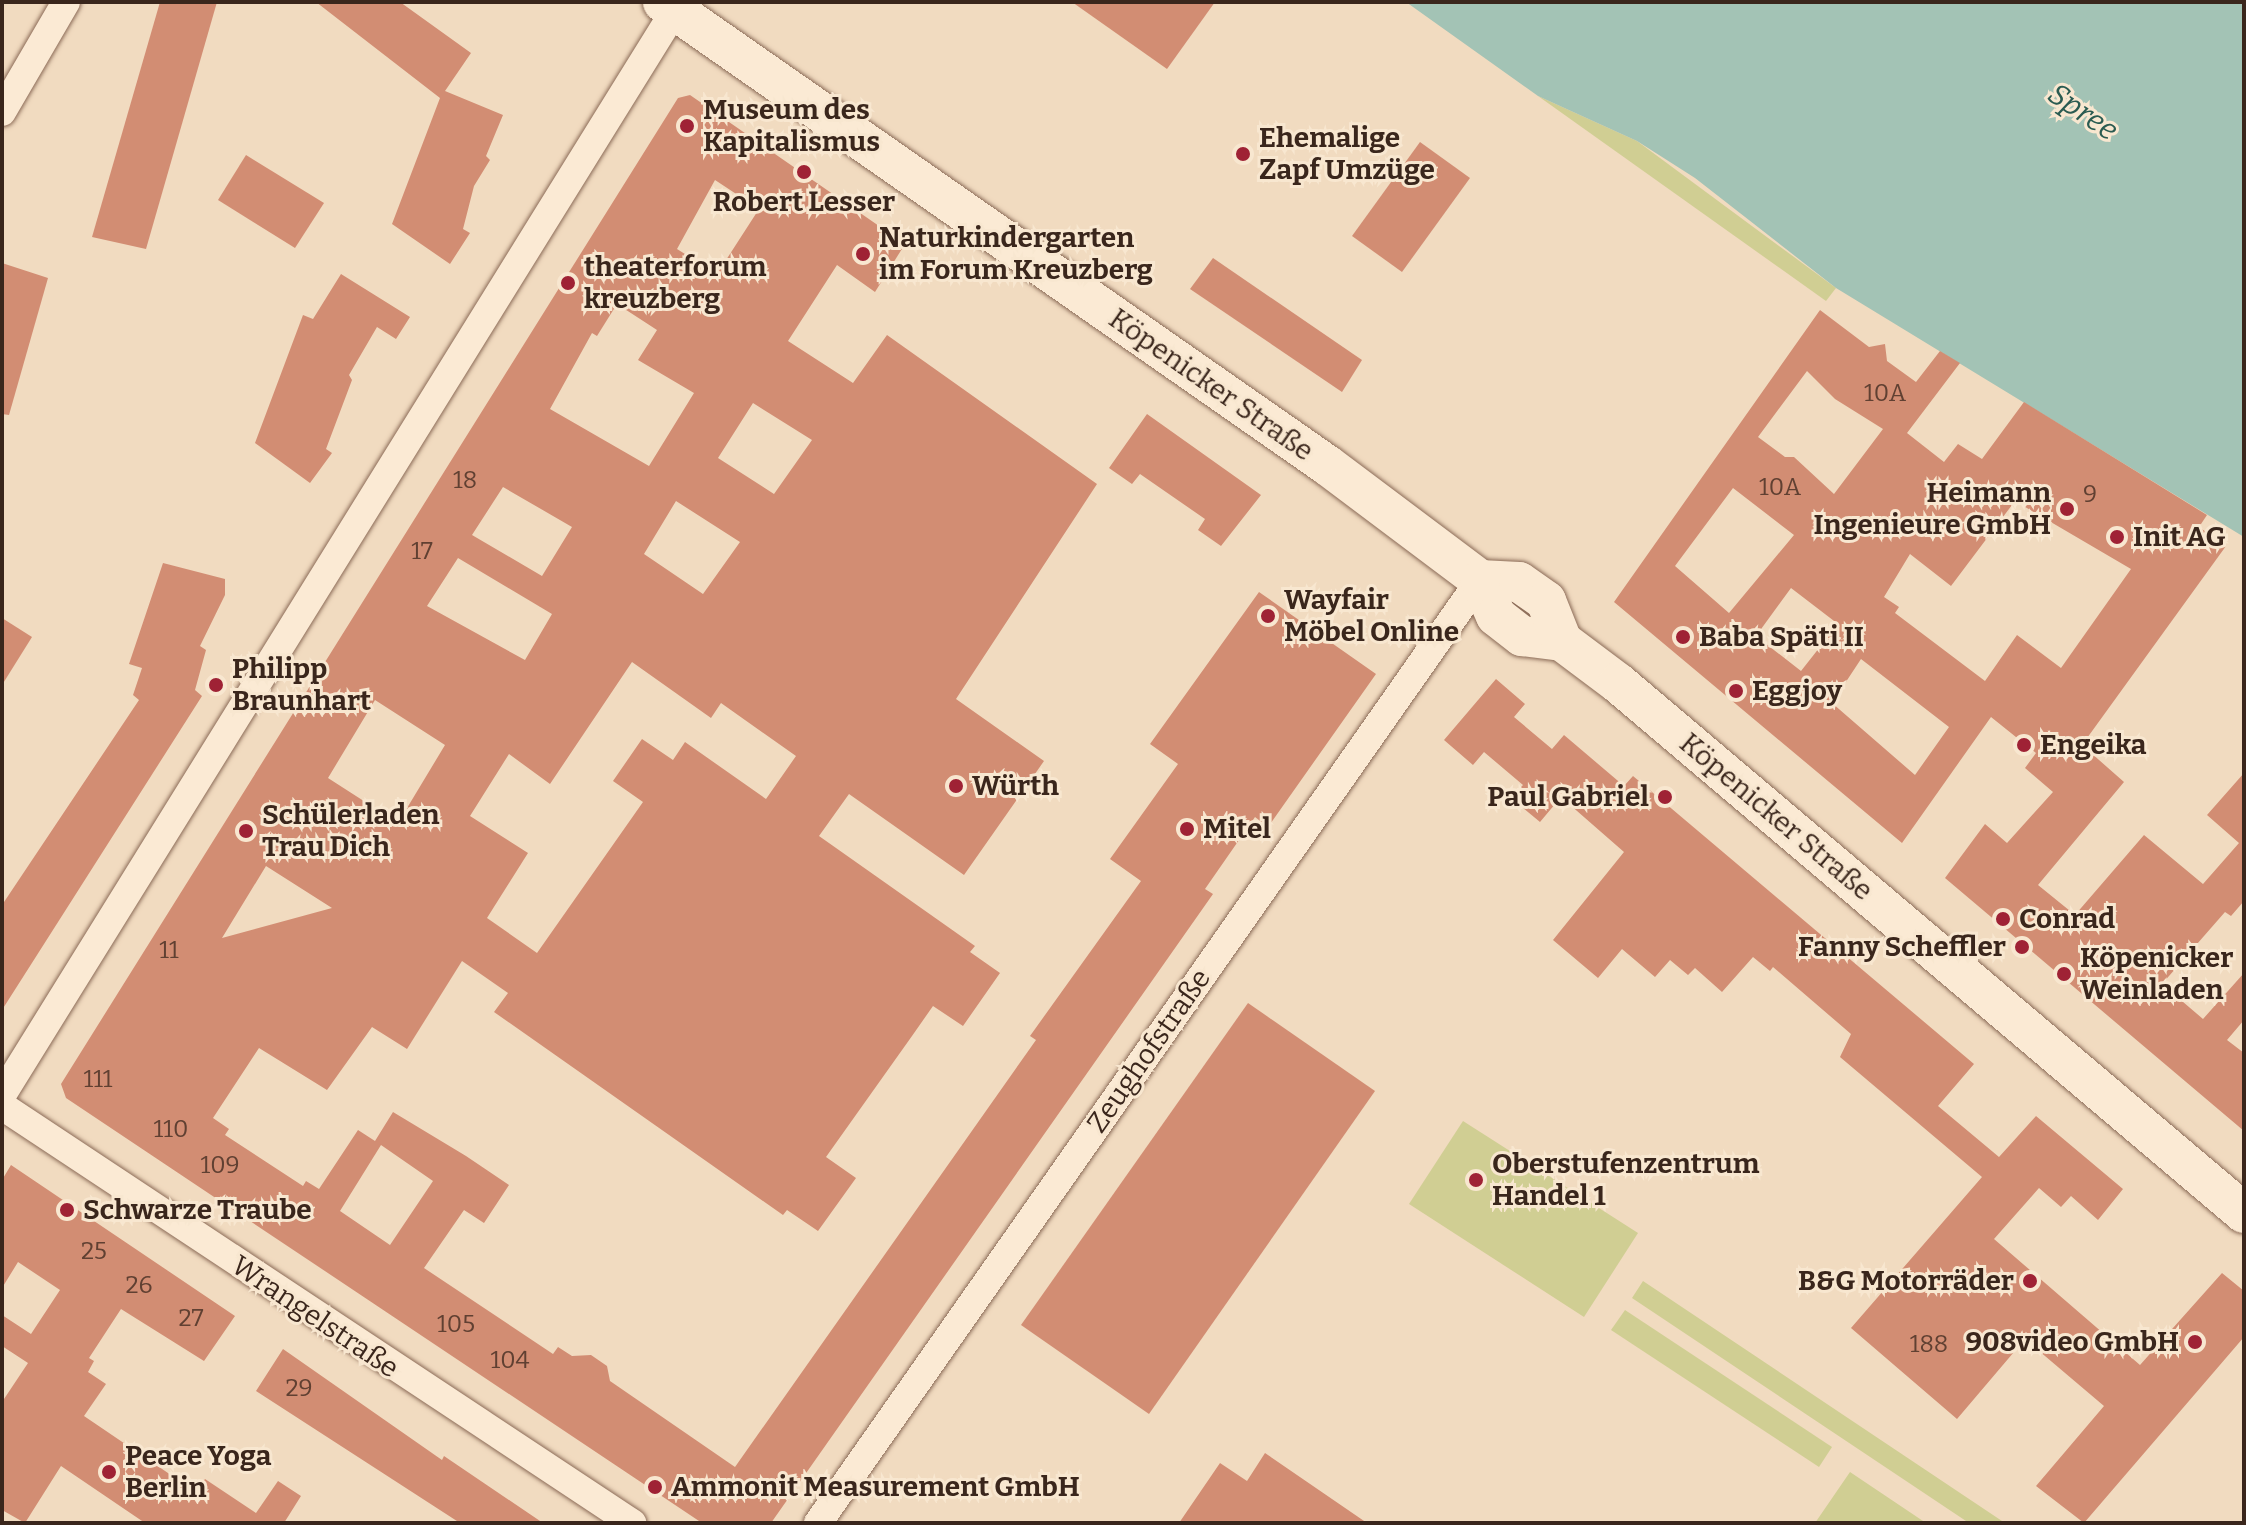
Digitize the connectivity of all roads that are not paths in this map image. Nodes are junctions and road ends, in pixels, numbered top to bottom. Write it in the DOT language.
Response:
graph roads {
  1 [pos="66,2"];
  2 [pos="669,6"];
  3 [pos="2,112"];
  4 [pos="1480,580"];
  5 [pos="2,1095"];
  6 [pos="2,1106"];
  7 [pos="2244,1213"];
  8 [pos="632,1523"];
  9 [pos="818,1523"];
  1 -- 3 [label="street"];
  2 -- 4 [label="main road, Köpenicker Straße"];
  2 -- 5 [label="street"];
  4 -- 7 [label="main road, Köpenicker Straße"];
  4 -- 9 [label="street, Zeughofstraße"];
  6 -- 8 [label="street, Wrangelstraße"];
}
